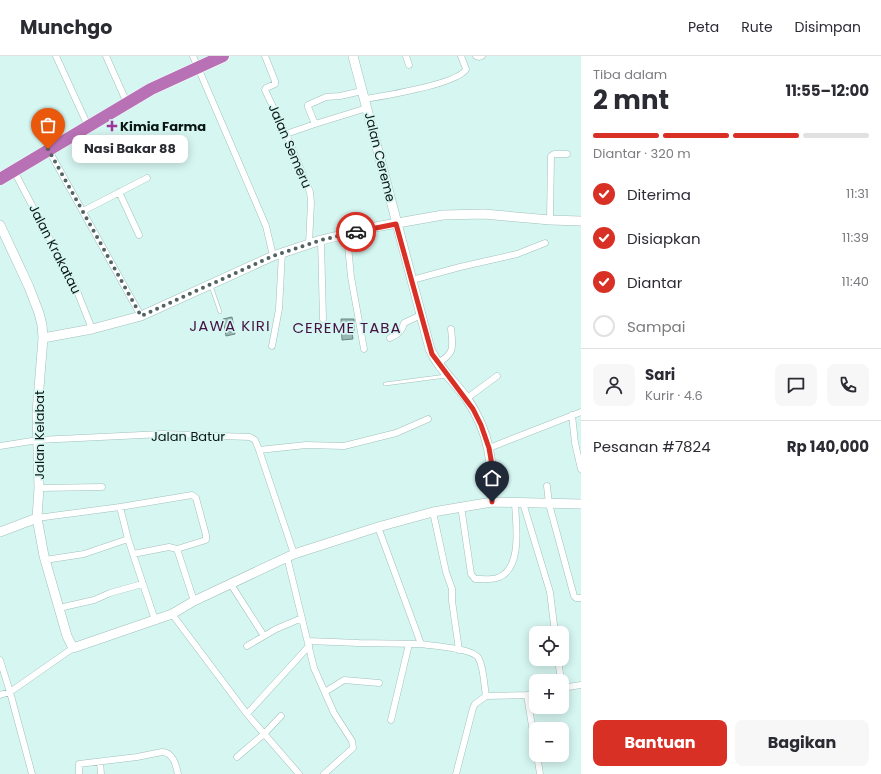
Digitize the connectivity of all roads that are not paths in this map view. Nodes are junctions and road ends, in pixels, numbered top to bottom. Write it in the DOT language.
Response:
graph roads {
  1 [pos="56,56"];
  2 [pos="106,56"];
  3 [pos="193,56"];
  4 [pos="223,56"];
  5 [pos="264,56"];
  6 [pos="353,56"];
  7 [pos="406,56"];
  8 [pos="461,56"];
  9 [pos="476,56"];
  10 [pos="482,56"];
  11 [pos="409,65"];
  12 [pos="198,67"];
  13 [pos="364,99"];
  14 [pos="127,103"];
  15 [pos="315,124"];
  16 [pos="88,126"];
  17 [pos="286,134"];
  18 [pos="48,149"];
  19 [pos="567,154"];
  20 [pos="14,171"];
  21 [pos="147,178"];
  22 [pos="0,179"];
  23 [pos="119,192"];
  24 [pos="83,211"];
  25 [pos="550,220"];
  26 [pos="581,221"];
  27 [pos="396,224"];
  28 [pos="0,225"];
  29 [pos="139,235"];
  30 [pos="346,235"];
  31 [pos="321,240"];
  32 [pos="545,243"];
  33 [pos="309,244"];
  34 [pos="278,254"];
  35 [pos="412,280"];
  36 [pos="211,284"];
  37 [pos="220,312"];
  38 [pos="421,315"];
  39 [pos="141,316"];
  40 [pos="323,319"];
  41 [pos="92,329"];
  42 [pos="451,329"];
  43 [pos="43,338"];
  44 [pos="390,338"];
  45 [pos="272,346"];
  46 [pos="364,349"];
  47 [pos="438,362"];
  48 [pos="448,376"];
  49 [pos="497,376"];
  50 [pos="385,384"];
  51 [pos="466,399"];
  52 [pos="581,412"];
  53 [pos="572,415"];
  54 [pos="428,419"];
  55 [pos="38,440"];
  56 [pos="0,446"];
  57 [pos="489,448"];
  58 [pos="259,450"];
  59 [pos="581,470"];
  60 [pos="547,486"];
  61 [pos="102,487"];
  62 [pos="39,488"];
  63 [pos="492,502"];
  64 [pos="519,503"];
  65 [pos="549,504"];
  66 [pos="581,504"];
  67 [pos="461,506"];
  68 [pos="120,507"];
  69 [pos="433,512"];
  70 [pos="37,518"];
  71 [pos="378,527"];
  72 [pos="0,532"];
  73 [pos="128,539"];
  74 [pos="177,549"];
  75 [pos="133,554"];
  76 [pos="290,555"];
  77 [pos="45,560"];
  78 [pos="142,584"];
  79 [pos="230,584"];
  80 [pos="581,598"];
  81 [pos="194,601"];
  82 [pos="59,608"];
  83 [pos="172,614"];
  84 [pos="302,618"];
  85 [pos="156,620"];
  86 [pos="554,626"];
  87 [pos="264,636"];
  88 [pos="308,643"];
  89 [pos="409,644"];
  90 [pos="420,644"];
  91 [pos="246,646"];
  92 [pos="73,648"];
  93 [pos="459,650"];
  94 [pos="0,660"];
  95 [pos="379,683"];
  96 [pos="581,685"];
  97 [pos="569,687"];
  98 [pos="10,692"];
  99 [pos="325,692"];
  100 [pos="0,695"];
  101 [pos="527,695"];
  102 [pos="486,696"];
  103 [pos="247,714"];
  104 [pos="281,716"];
  105 [pos="391,720"];
  106 [pos="531,722"];
  107 [pos="264,734"];
  108 [pos="237,757"];
  109 [pos="100,762"];
  110 [pos="538,762"];
  111 [pos="295,772"];
  112 [pos="32,774"];
  113 [pos="79,774"];
  114 [pos="101,774"];
  115 [pos="178,774"];
  116 [pos="324,774"];
  117 [pos="456,774"];
  118 [pos="540,774"];
  1 -- 16 [label="street"];
  2 -- 14 [label="street"];
  3 -- 12 [label="street"];
  4 -- 12 [label="highway"];
  5 -- 17 [label="street, Jalan Semeru"];
  6 -- 13 [label="street, Jalan Cereme"];
  7 -- 11 [label="street"];
  8 -- 13 [label="street"];
  9 -- 10 [label="street"];
  12 -- 14 [label="highway"];
  12 -- 34 [label="street"];
  13 -- 15 [label="street"];
  13 -- 15 [label="street"];
  13 -- 27 [label="street, Jalan Cereme"];
  14 -- 16 [label="highway"];
  15 -- 17 [label="street"];
  16 -- 18 [label="highway"];
  17 -- 33 [label="street, Jalan Semeru"];
  18 -- 20 [label="highway"];
  18 -- 24 [label="street"];
  19 -- 25 [label="street"];
  20 -- 22 [label="highway"];
  20 -- 41 [label="street, Jalan Krakatau"];
  21 -- 23 [label="street"];
  23 -- 24 [label="street"];
  23 -- 29 [label="street"];
  24 -- 39 [label="street"];
  25 -- 26 [label="street"];
  25 -- 27 [label="street"];
  27 -- 30 [label="street"];
  27 -- 35 [label="street, Jalan Cereme"];
  28 -- 43 [label="street, Jalan Kelabat"];
  30 -- 31 [label="street"];
  30 -- 46 [label="street"];
  31 -- 33 [label="street"];
  31 -- 40 [label="street"];
  32 -- 35 [label="street"];
  33 -- 34 [label="street"];
  34 -- 36 [label="street"];
  34 -- 45 [label="street"];
  35 -- 38 [label="street, Jalan Cereme"];
  36 -- 37 [label="lane"];
  36 -- 39 [label="street"];
  38 -- 44 [label="street"];
  38 -- 47 [label="street, Jalan Cereme"];
  39 -- 41 [label="street"];
  41 -- 43 [label="street"];
  42 -- 47 [label="street"];
  43 -- 55 [label="street, Jalan Kelabat"];
  47 -- 48 [label="street, Jalan Cereme"];
  48 -- 50 [label="lane"];
  48 -- 51 [label="street, Jalan Cereme"];
  49 -- 51 [label="street"];
  51 -- 57 [label="street, Jalan Cereme"];
  52 -- 53 [label="street"];
  53 -- 57 [label="street"];
  53 -- 59 [label="street"];
  54 -- 58 [label="street"];
  55 -- 56 [label="street, Jalan Batur"];
  55 -- 58 [label="street, Jalan Batur"];
  55 -- 62 [label="street, Jalan Kelabat"];
  57 -- 63 [label="street, Jalan Cereme"];
  58 -- 76 [label="street, Jalan Batur"];
  60 -- 65 [label="street"];
  61 -- 62 [label="street"];
  62 -- 70 [label="street, Jalan Kelabat"];
  63 -- 64 [label="street"];
  63 -- 67 [label="street"];
  64 -- 65 [label="street"];
  64 -- 67 [label="street"];
  64 -- 86 [label="street"];
  65 -- 66 [label="street"];
  65 -- 80 [label="street"];
  67 -- 69 [label="street"];
  68 -- 70 [label="street"];
  68 -- 73 [label="street"];
  68 -- 74 [label="street"];
  69 -- 71 [label="street"];
  69 -- 93 [label="street"];
  70 -- 72 [label="street"];
  70 -- 77 [label="street, Jalan Kelabat"];
  71 -- 76 [label="street"];
  71 -- 90 [label="street"];
  73 -- 75 [label="street"];
  73 -- 77 [label="street"];
  74 -- 75 [label="street"];
  74 -- 81 [label="street"];
  75 -- 78 [label="street"];
  76 -- 79 [label="street"];
  76 -- 84 [label="street, Jalan Batur"];
  77 -- 82 [label="street, Jalan Kelabat"];
  78 -- 82 [label="street"];
  78 -- 85 [label="street"];
  79 -- 81 [label="street"];
  79 -- 87 [label="street"];
  81 -- 83 [label="street"];
  82 -- 92 [label="street, Jalan Kelabat"];
  83 -- 85 [label="street"];
  83 -- 103 [label="street"];
  84 -- 87 [label="street"];
  84 -- 88 [label="street, Jalan Batur"];
  85 -- 92 [label="street"];
  87 -- 91 [label="street"];
  88 -- 89 [label="street"];
  88 -- 99 [label="street, Jalan Batur"];
  88 -- 103 [label="street"];
  89 -- 90 [label="street"];
  89 -- 105 [label="street"];
  90 -- 93 [label="street"];
  92 -- 98 [label="street"];
  93 -- 102 [label="street"];
  94 -- 98 [label="street"];
  95 -- 99 [label="street"];
  96 -- 97 [label="street"];
  98 -- 100 [label="street"];
  98 -- 112 [label="street"];
  99 -- 116 [label="street, Jalan Batur"];
  101 -- 102 [label="street"];
  101 -- 106 [label="street"];
  102 -- 117 [label="street"];
  103 -- 107 [label="street"];
  104 -- 107 [label="street"];
  107 -- 108 [label="street"];
  107 -- 111 [label="street"];
  109 -- 113 [label="street"];
  109 -- 114 [label="street"];
  109 -- 115 [label="street"];
  110 -- 118 [label="street"];
}
